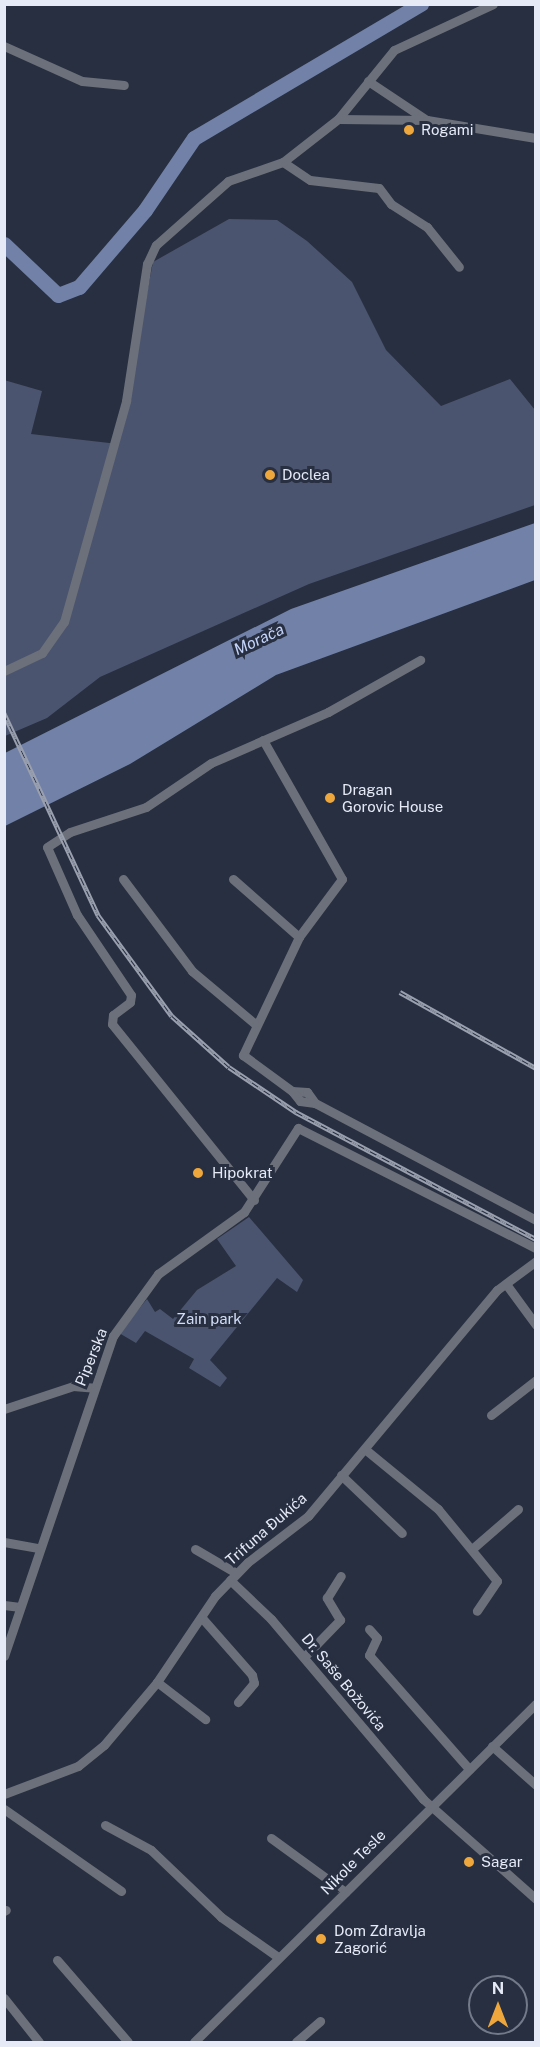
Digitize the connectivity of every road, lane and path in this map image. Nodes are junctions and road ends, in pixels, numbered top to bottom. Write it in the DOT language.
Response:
graph roads {
  1 [pos="493,4"];
  2 [pos="4,46"];
  3 [pos="368,81"];
  4 [pos="124,85"];
  5 [pos="338,119"];
  6 [pos="427,120"];
  7 [pos="536,138"];
  8 [pos="283,162"];
  9 [pos="459,267"];
  10 [pos="420,660"];
  11 [pos="4,671"];
  12 [pos="263,740"];
  13 [pos="123,879"];
  14 [pos="233,879"];
  15 [pos="299,937"];
  16 [pos="254,1023"];
  17 [pos="254,1200"];
  18 [pos="536,1220"];
  19 [pos="536,1248"];
  20 [pos="536,1261"];
  21 [pos="506,1284"];
  22 [pos="536,1325"];
  23 [pos="536,1380"];
  24 [pos="94,1388"];
  25 [pos="4,1409"];
  26 [pos="491,1415"];
  27 [pos="366,1450"];
  28 [pos="341,1475"];
  29 [pos="518,1509"];
  30 [pos="402,1533"];
  31 [pos="4,1542"];
  32 [pos="38,1548"];
  33 [pos="195,1549"];
  34 [pos="472,1549"];
  35 [pos="341,1576"];
  36 [pos="233,1577"];
  37 [pos="4,1605"];
  38 [pos="20,1607"];
  39 [pos="477,1611"];
  40 [pos="202,1618"];
  41 [pos="369,1629"];
  42 [pos="4,1656"];
  43 [pos="304,1657"];
  44 [pos="157,1682"];
  45 [pos="238,1702"];
  46 [pos="536,1704"];
  47 [pos="205,1719"];
  48 [pos="492,1746"];
  49 [pos="469,1769"];
  50 [pos="536,1785"];
  51 [pos="4,1794"];
  52 [pos="430,1806"];
  53 [pos="4,1809"];
  54 [pos="105,1825"];
  55 [pos="271,1838"];
  56 [pos="121,1891"];
  57 [pos="345,1892"];
  58 [pos="536,1899"];
  59 [pos="278,1957"];
  60 [pos="57,1960"];
  61 [pos="4,1998"];
  62 [pos="320,2021"];
  63 [pos="200,2041"];
  64 [pos="39,2043"];
  65 [pos="128,2043"];
  66 [pos="296,2043"];
  1 -- 3 [label="street"];
  2 -- 4 [label="street"];
  3 -- 5 [label="street"];
  3 -- 6 [label="street"];
  5 -- 6 [label="street"];
  5 -- 8 [label="street"];
  6 -- 7 [label="street"];
  8 -- 9 [label="street"];
  8 -- 11 [label="street"];
  10 -- 12 [label="street"];
  12 -- 15 [label="street"];
  12 -- 17 [label="street"];
  13 -- 16 [label="street"];
  14 -- 15 [label="street"];
  15 -- 16 [label="street"];
  16 -- 18 [label="street"];
  17 -- 19 [label="street, Piperska"];
  17 -- 24 [label="street, Piperska"];
  20 -- 21 [label="street, Trifuna Đukića"];
  21 -- 22 [label="street"];
  21 -- 27 [label="street, Trifuna Đukića"];
  23 -- 26 [label="street"];
  24 -- 25 [label="street"];
  24 -- 32 [label="street, Piperska"];
  27 -- 28 [label="street, Trifuna Đukića"];
  27 -- 34 [label="street"];
  28 -- 30 [label="street"];
  28 -- 36 [label="street, Trifuna Đukića"];
  29 -- 34 [label="street"];
  31 -- 32 [label="street"];
  32 -- 38 [label="street, Piperska"];
  33 -- 36 [label="street, Dr. Saše Božovića"];
  34 -- 39 [label="street"];
  35 -- 43 [label="street"];
  36 -- 40 [label="street, Trifuna Đukića"];
  36 -- 43 [label="street, Dr. Saše Božovića"];
  37 -- 38 [label="street"];
  38 -- 42 [label="street, Piperska"];
  40 -- 44 [label="street, Trifuna Đukića"];
  40 -- 45 [label="street"];
  41 -- 49 [label="street"];
  43 -- 52 [label="street, Dr. Saše Božovića"];
  44 -- 47 [label="street"];
  44 -- 51 [label="street, Trifuna Đukića"];
  46 -- 48 [label="street, Nikole Tesle"];
  48 -- 49 [label="street, Nikole Tesle"];
  48 -- 50 [label="street"];
  49 -- 52 [label="street, Nikole Tesle"];
  52 -- 57 [label="street, Nikole Tesle"];
  52 -- 58 [label="street, Dr. Saše Božovića"];
  53 -- 56 [label="street"];
  54 -- 59 [label="street"];
  55 -- 57 [label="street"];
  57 -- 59 [label="street, Nikole Tesle"];
  59 -- 63 [label="street, Nikole Tesle"];
  60 -- 65 [label="street"];
  61 -- 64 [label="street"];
  62 -- 66 [label="street"];
}
